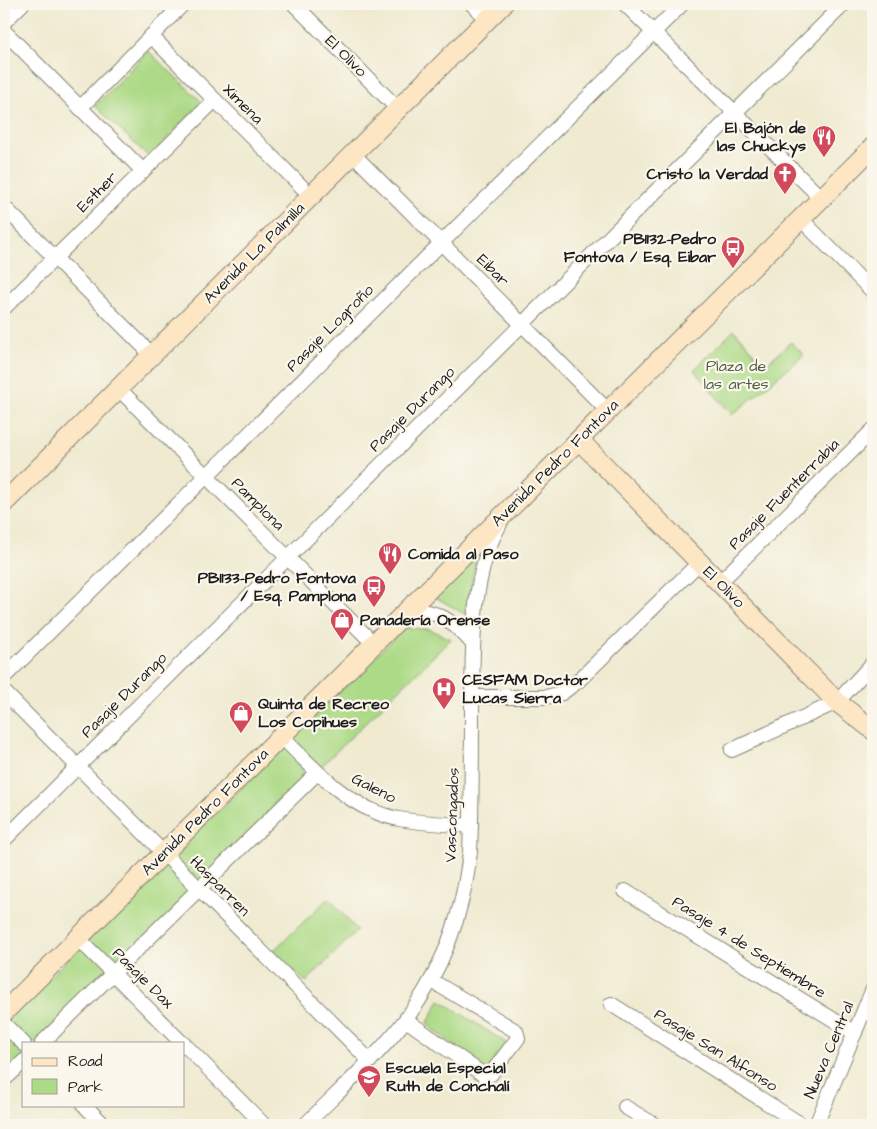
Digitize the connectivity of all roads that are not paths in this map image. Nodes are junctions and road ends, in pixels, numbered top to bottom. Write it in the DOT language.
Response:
graph roads {
  1 [pos="22,4"];
  2 [pos="182,4"];
  3 [pos="294,4"];
  4 [pos="472,4"];
  5 [pos="503,4"];
  6 [pos="625,4"];
  7 [pos="682,4"];
  8 [pos="844,4"];
  9 [pos="488,20"];
  10 [pos="4,22"];
  11 [pos="4,31"];
  12 [pos="653,32"];
  13 [pos="150,36"];
  14 [pos="214,100"];
  15 [pos="80,108"];
  16 [pos="398,109"];
  17 [pos="735,113"];
  18 [pos="873,147"];
  19 [pos="353,154"];
  20 [pos="143,171"];
  21 [pos="311,196"];
  22 [pos="821,198"];
  23 [pos="4,206"];
  24 [pos="801,219"];
  25 [pos="441,242"];
  26 [pos="55,258"];
  27 [pos="873,292"];
  28 [pos="4,308"];
  29 [pos="522,324"];
  30 [pos="152,355"];
  31 [pos="118,388"];
  32 [pos="608,411"];
  33 [pos="873,430"];
  34 [pos="579,440"];
  35 [pos="206,476"];
  36 [pos="4,502"];
  37 [pos="506,512"];
  38 [pos="288,557"];
  39 [pos="700,562"];
  40 [pos="720,582"];
  41 [pos="405,612"];
  42 [pos="374,644"];
  43 [pos="473,644"];
  44 [pos="873,662"];
  45 [pos="4,677"];
  46 [pos="4,692"];
  47 [pos="472,696"];
  48 [pos="837,702"];
  49 [pos="873,730"];
  50 [pos="281,736"];
  51 [pos="732,750"];
  52 [pos="77,767"];
  53 [pos="317,773"];
  54 [pos="471,826"];
  55 [pos="4,840"];
  56 [pos="164,853"];
  57 [pos="199,889"];
  58 [pos="626,891"];
  59 [pos="78,938"];
  60 [pos="113,973"];
  61 [pos="432,981"];
  62 [pos="873,989"];
  63 [pos="611,1004"];
  64 [pos="4,1012"];
  65 [pos="406,1020"];
  66 [pos="4,1024"];
  67 [pos="855,1033"];
  68 [pos="22,1042"];
  69 [pos="43,1042"];
  70 [pos="181,1042"];
  71 [pos="185,1046"];
  72 [pos="370,1061"];
  73 [pos="22,1063"];
  74 [pos="4,1080"];
  75 [pos="85,1106"];
  76 [pos="626,1107"];
  77 [pos="104,1125"];
  78 [pos="264,1125"];
  79 [pos="305,1125"];
  80 [pos="655,1125"];
  81 [pos="802,1125"];
  82 [pos="816,1125"];
  1 -- 10 [label="street"];
  2 -- 13 [label="street"];
  3 -- 16 [label="street, El Olivo"];
  4 -- 9 [label="street"];
  5 -- 9 [label="main road, Avenida La Palmilla"];
  6 -- 12 [label="street"];
  7 -- 12 [label="street, Pasaje Logroño"];
  8 -- 17 [label="street, Pasaje Durango"];
  9 -- 16 [label="main road, Avenida La Palmilla"];
  11 -- 15 [label="street"];
  12 -- 17 [label="street"];
  12 -- 25 [label="street, Pasaje Logroño"];
  13 -- 14 [label="street, Ximena"];
  13 -- 15 [label="street"];
  14 -- 20 [label="street, Esther"];
  14 -- 21 [label="street, Ximena"];
  15 -- 20 [label="street"];
  16 -- 19 [label="main road, Avenida La Palmilla"];
  17 -- 22 [label="street"];
  17 -- 29 [label="street, Pasaje Durango"];
  18 -- 22 [label="main road, Avenida Pedro Fontova"];
  19 -- 21 [label="main road, Avenida La Palmilla"];
  19 -- 25 [label="street, Eibar"];
  20 -- 26 [label="street, Esther"];
  21 -- 30 [label="main road, Avenida La Palmilla"];
  22 -- 24 [label="main road, Avenida Pedro Fontova"];
  23 -- 26 [label="street"];
  24 -- 27 [label="street"];
  24 -- 32 [label="main road, Avenida Pedro Fontova"];
  25 -- 29 [label="street, Eibar"];
  25 -- 35 [label="street, Pasaje Logroño"];
  26 -- 28 [label="street, Esther"];
  26 -- 30 [label="street"];
  29 -- 32 [label="street, Eibar"];
  29 -- 38 [label="street, Pasaje Durango"];
  30 -- 31 [label="main road, Avenida La Palmilla"];
  31 -- 35 [label="street, Pamplona"];
  31 -- 36 [label="main road, Avenida La Palmilla"];
  32 -- 34 [label="main road, Avenida Pedro Fontova"];
  33 -- 40 [label="street, Pasaje Fuenterrabia"];
  34 -- 37 [label="main road, Avenida Pedro Fontova"];
  34 -- 39 [label="main road, El Olivo"];
  35 -- 38 [label="street, Pamplona"];
  35 -- 45 [label="street, Pasaje Logroño"];
  37 -- 41 [label="main road, Avenida Pedro Fontova"];
  37 -- 43 [label="street, Vascongados"];
  38 -- 42 [label="street, Pamplona"];
  38 -- 52 [label="street, Pasaje Durango"];
  39 -- 40 [label="main road, El Olivo"];
  39 -- 47 [label="street"];
  40 -- 48 [label="main road, El Olivo"];
  41 -- 42 [label="main road, Avenida Pedro Fontova"];
  41 -- 43 [label="street"];
  42 -- 50 [label="main road, Avenida Pedro Fontova"];
  43 -- 47 [label="street, Vascongados"];
  44 -- 48 [label="street"];
  46 -- 52 [label="street, Hasparren"];
  47 -- 54 [label="street, Vascongados"];
  48 -- 49 [label="main road, El Olivo"];
  48 -- 51 [label="street"];
  50 -- 53 [label="street, Galeno"];
  50 -- 56 [label="main road, Avenida Pedro Fontova"];
  52 -- 55 [label="street, Pasaje Durango"];
  52 -- 56 [label="street, Hasparren"];
  53 -- 54 [label="street, Galeno"];
  53 -- 57 [label="street"];
  54 -- 61 [label="street, Vascongados"];
  56 -- 57 [label="street, Hasparren"];
  56 -- 59 [label="main road, Avenida Pedro Fontova"];
  57 -- 60 [label="street"];
  57 -- 72 [label="street, Hasparren"];
  58 -- 67 [label="street, Pasaje 4 de Septiembre"];
  59 -- 60 [label="street, Pasaje Dax"];
  59 -- 64 [label="main road, Avenida Pedro Fontova"];
  60 -- 69 [label="street"];
  60 -- 70 [label="street, Pasaje Dax"];
  61 -- 65 [label="street, Vascongados"];
  61 -- 65 [label="street"];
  62 -- 67 [label="street, Nueva Central"];
  63 -- 81 [label="street, Pasaje San Alfonso"];
  65 -- 72 [label="street, Vascongados"];
  66 -- 68 [label="street"];
  67 -- 82 [label="street, Nueva Central"];
  71 -- 78 [label="street, Pasaje Dax"];
  72 -- 79 [label="street, Vascongados"];
  73 -- 74 [label="street"];
  75 -- 77 [label="street"];
  76 -- 80 [label="street"];
}
